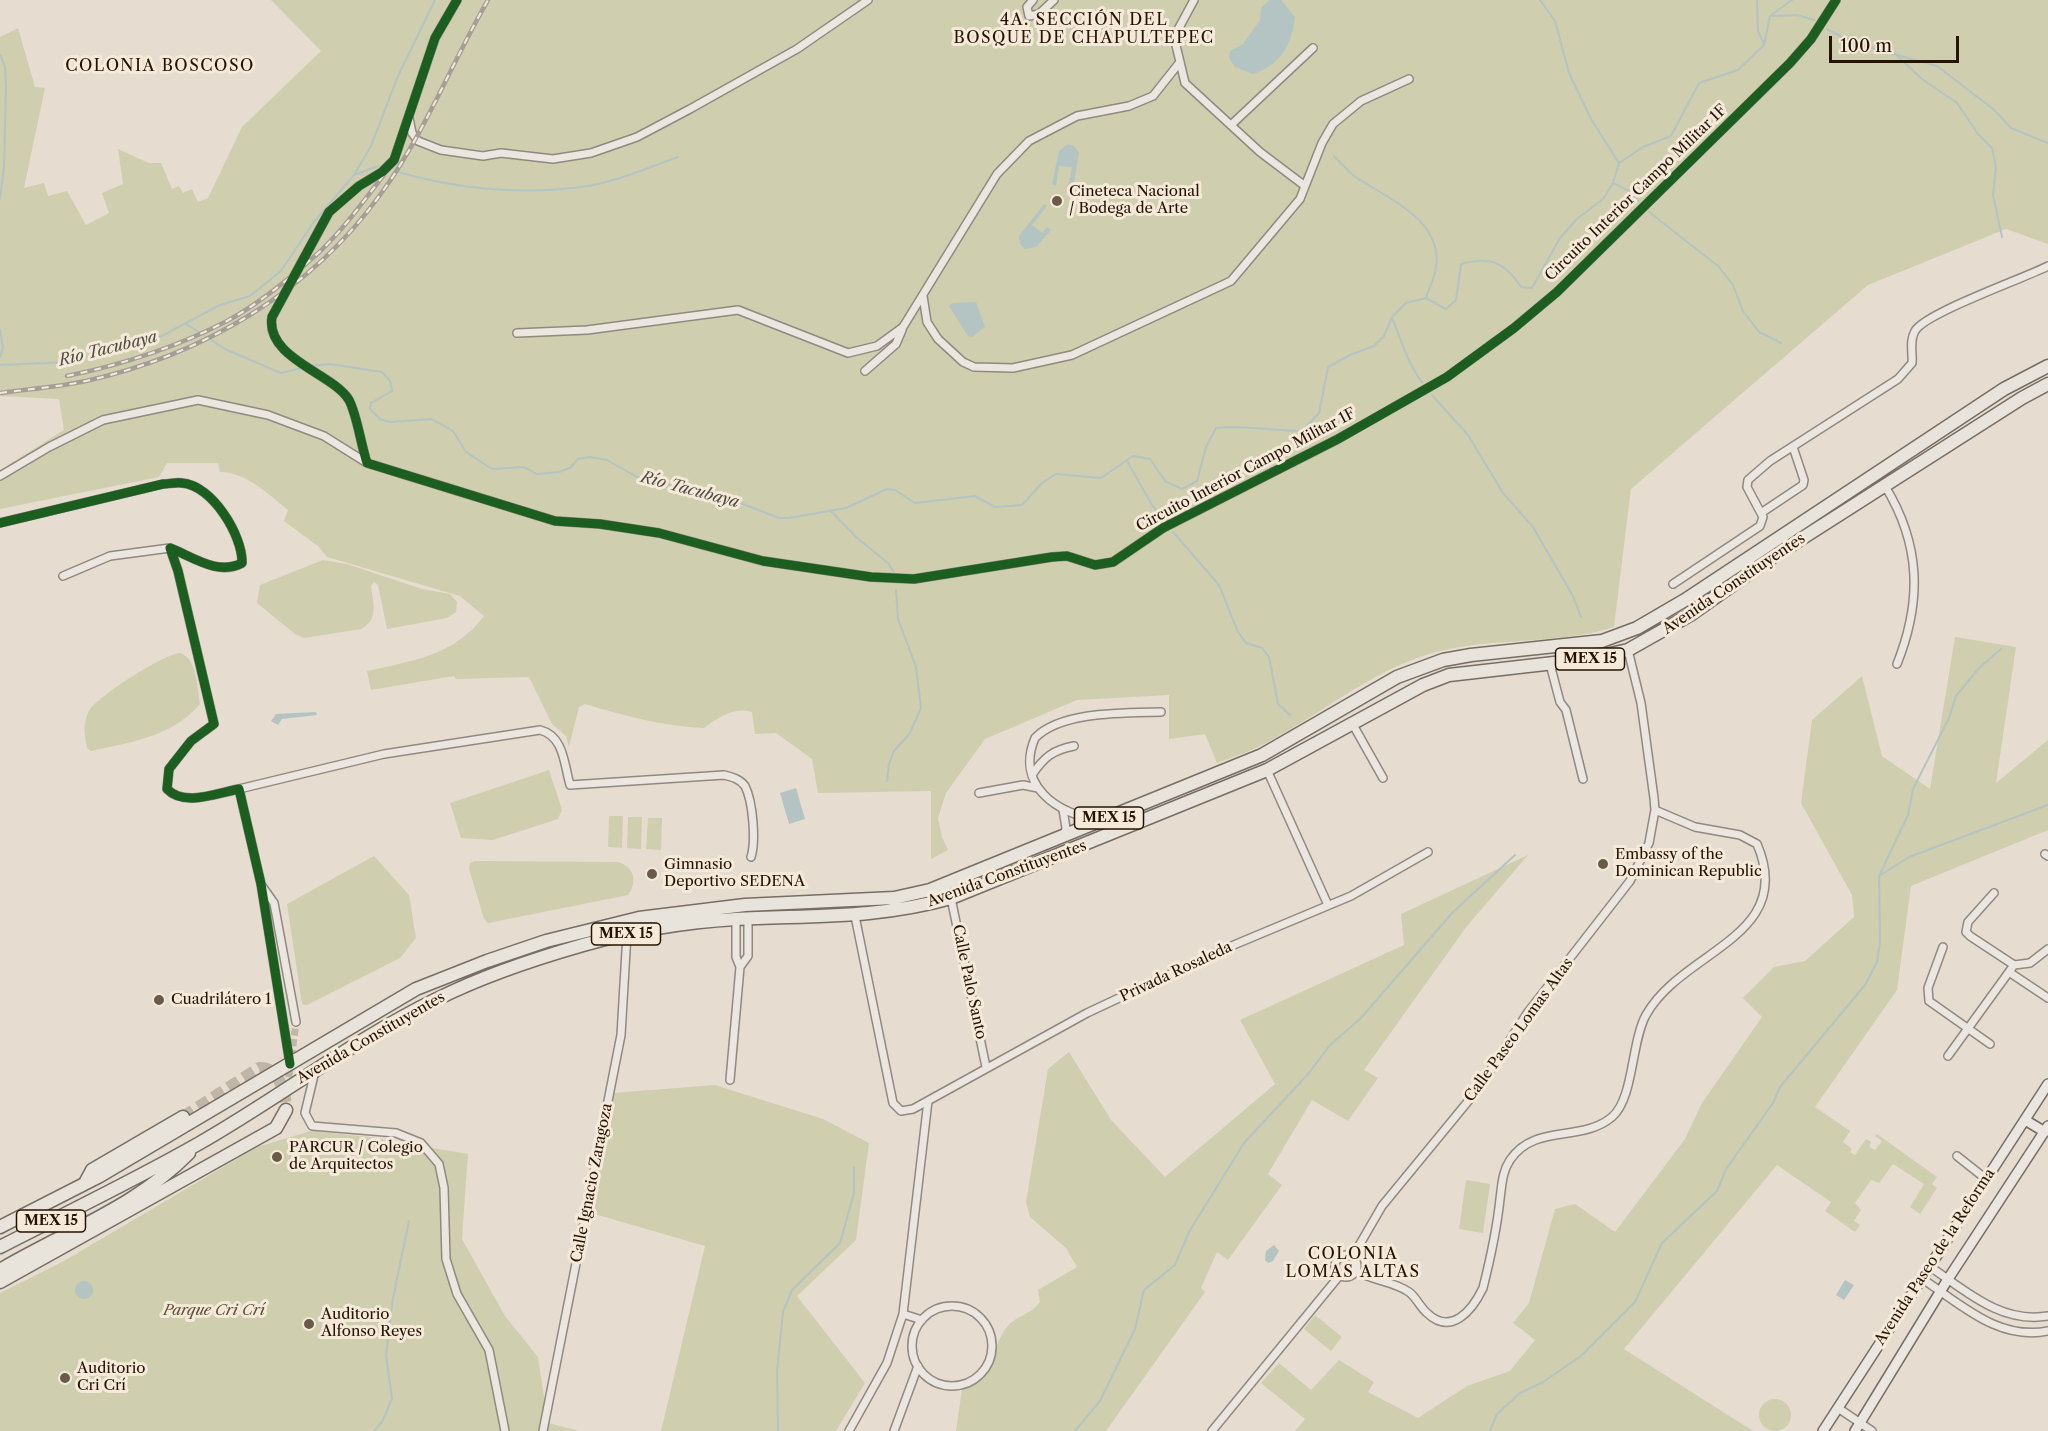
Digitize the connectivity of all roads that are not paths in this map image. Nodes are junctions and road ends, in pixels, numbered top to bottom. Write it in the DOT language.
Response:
graph roads {
  1 [pos="456,0"];
  2 [pos="868,0"];
  3 [pos="1033,0"];
  4 [pos="1054,0"];
  5 [pos="1194,0"];
  6 [pos="1836,0"];
  7 [pos="1313,48"];
  8 [pos="1180,62"];
  9 [pos="1408,79"];
  10 [pos="409,115"];
  11 [pos="1231,125"];
  12 [pos="1305,186"];
  13 [pos="2048,266"];
  14 [pos="923,296"];
  15 [pos="903,327"];
  16 [pos="517,333"];
  17 [pos="2048,366"];
  18 [pos="865,371"];
  19 [pos="2048,384"];
  20 [pos="1792,447"];
  21 [pos="367,463"];
  22 [pos="0,476"];
  23 [pos="1885,486"];
  24 [pos="1761,513"];
  25 [pos="0,523"];
  26 [pos="170,548"];
  27 [pos="63,576"];
  28 [pos="1673,584"];
  29 [pos="1628,650"];
  30 [pos="1550,664"];
  31 [pos="1897,664"];
  32 [pos="1161,712"];
  33 [pos="1352,723"];
  34 [pos="1074,746"];
  35 [pos="1267,770"];
  36 [pos="1032,775"];
  37 [pos="1383,778"];
  38 [pos="1583,779"];
  39 [pos="1038,788"];
  40 [pos="239,789"];
  41 [pos="979,793"];
  42 [pos="1062,810"];
  43 [pos="1655,810"];
  44 [pos="1104,820"];
  45 [pos="1064,837"];
  46 [pos="1428,852"];
  47 [pos="751,857"];
  48 [pos="261,884"];
  49 [pos="1994,893"];
  50 [pos="951,898"];
  51 [pos="1328,905"];
  52 [pos="855,916"];
  53 [pos="742,919"];
  54 [pos="627,934"];
  55 [pos="1943,947"];
  56 [pos="2048,949"];
  57 [pos="2014,965"];
  58 [pos="740,967"];
  59 [pos="2009,972"];
  60 [pos="2048,998"];
  61 [pos="296,1022"];
  62 [pos="1968,1029"];
  63 [pos="1990,1044"];
  64 [pos="1948,1056"];
  65 [pos="290,1064"];
  66 [pos="986,1067"];
  67 [pos="315,1069"];
  68 [pos="730,1080"];
  69 [pos="2048,1084"];
  70 [pos="928,1101"];
  71 [pos="286,1110"];
  72 [pos="183,1117"];
  73 [pos="2025,1120"];
  74 [pos="2046,1129"];
  75 [pos="198,1144"];
  76 [pos="1957,1156"];
  77 [pos="1986,1179"];
  78 [pos="85,1184"];
  79 [pos="0,1227"];
  80 [pos="0,1247"];
  81 [pos="1353,1256"];
  82 [pos="1929,1266"];
  83 [pos="0,1270"];
  84 [pos="1356,1271"];
  85 [pos="1340,1275"];
  86 [pos="1921,1278"];
  87 [pos="1948,1279"];
  88 [pos="0,1282"];
  89 [pos="1941,1291"];
  90 [pos="903,1314"];
  91 [pos="2048,1316"];
  92 [pos="922,1320"];
  93 [pos="2048,1331"];
  94 [pos="918,1366"];
  95 [pos="1838,1408"];
  96 [pos="1861,1421"];
  97 [pos="505,1431"];
  98 [pos="543,1431"];
  99 [pos="849,1431"];
  100 [pos="894,1431"];
  101 [pos="1212,1431"];
  102 [pos="1823,1431"];
  103 [pos="1855,1431"];
  104 [pos="1872,1431"];
  1 -- 10 [label="street"];
  2 -- 10 [label="street"];
  3 -- 4 [label="street"];
  5 -- 8 [label="street"];
  6 -- 21 [label="street, Circuito Interior Campo Militar 1F"];
  7 -- 11 [label="street"];
  8 -- 11 [label="street"];
  8 -- 14 [label="street"];
  9 -- 12 [label="street"];
  10 -- 21 [label="street"];
  11 -- 12 [label="street"];
  12 -- 14 [label="street"];
  13 -- 20 [label="street"];
  14 -- 15 [label="street"];
  15 -- 16 [label="street"];
  15 -- 18 [label="street"];
  17 -- 44 [label="highway, Avenida Constituyentes / MEX 15"];
  19 -- 23 [label="highway, Avenida Constituyentes / MEX 15"];
  20 -- 24 [label="street"];
  20 -- 24 [label="street"];
  21 -- 22 [label="street, Circuito Interior Campo Militar 1F"];
  23 -- 29 [label="highway, Avenida Constituyentes / MEX 15"];
  23 -- 31 [label="street"];
  24 -- 28 [label="street"];
  25 -- 26 [label="street"];
  26 -- 27 [label="street"];
  26 -- 40 [label="street"];
  29 -- 30 [label="highway, Avenida Constituyentes / MEX 15"];
  29 -- 43 [label="street, Calle Paseo Lomas Altas"];
  30 -- 33 [label="highway, Avenida Constituyentes / MEX 15"];
  30 -- 38 [label="street"];
  32 -- 36 [label="street"];
  33 -- 35 [label="highway, Avenida Constituyentes / MEX 15"];
  33 -- 37 [label="street"];
  34 -- 36 [label="street"];
  35 -- 50 [label="highway, Avenida Constituyentes / MEX 15"];
  35 -- 51 [label="street"];
  36 -- 39 [label="street"];
  39 -- 41 [label="street"];
  39 -- 42 [label="street"];
  40 -- 47 [label="street"];
  40 -- 48 [label="street"];
  42 -- 44 [label="street"];
  42 -- 45 [label="street"];
  43 -- 81 [label="street, Calle Paseo Lomas Altas"];
  43 -- 84 [label="street"];
  44 -- 45 [label="highway, Avenida Constituyentes / MEX 15"];
  45 -- 65 [label="highway, Avenida Constituyentes / MEX 15"];
  46 -- 51 [label="street, Privada Rosaleda"];
  48 -- 61 [label="street"];
  48 -- 65 [label="street"];
  49 -- 57 [label="street"];
  50 -- 52 [label="highway, Avenida Constituyentes / MEX 15"];
  50 -- 66 [label="street, Calle Palo Santo"];
  51 -- 66 [label="street, Privada Rosaleda"];
  52 -- 53 [label="highway, Avenida Constituyentes / MEX 15"];
  52 -- 70 [label="street, Privada Rosaleda"];
  53 -- 54 [label="highway, Avenida Constituyentes / MEX 15"];
  53 -- 58 [label="street"];
  53 -- 58 [label="street"];
  54 -- 67 [label="highway, Avenida Constituyentes / MEX 15"];
  54 -- 98 [label="street, Calle Ignacio Zaragoza"];
  55 -- 62 [label="street"];
  56 -- 57 [label="street"];
  57 -- 59 [label="street"];
  58 -- 68 [label="street"];
  59 -- 60 [label="street"];
  59 -- 62 [label="street"];
  62 -- 63 [label="street"];
  62 -- 64 [label="street"];
  65 -- 78 [label="highway, Avenida Constituyentes / MEX 15"];
  66 -- 70 [label="street, Privada Rosaleda"];
  67 -- 75 [label="highway, Avenida Constituyentes / MEX 15"];
  67 -- 97 [label="street"];
  69 -- 73 [label="main road, Avenida Paseo de la Reforma"];
  70 -- 90 [label="street"];
  71 -- 88 [label="highway"];
  72 -- 78 [label="highway"];
  73 -- 74 [label="main road"];
  73 -- 77 [label="main road, Avenida Paseo de la Reforma"];
  74 -- 87 [label="main road, Avenida Paseo de la Reforma"];
  75 -- 80 [label="highway, Avenida Constituyentes / MEX 15"];
  75 -- 83 [label="highway"];
  76 -- 77 [label="street"];
  77 -- 82 [label="main road, Avenida Paseo de la Reforma"];
  78 -- 79 [label="highway, Avenida Constituyentes / MEX 15"];
  81 -- 84 [label="street"];
  81 -- 85 [label="street"];
  82 -- 86 [label="main road, Avenida Paseo de la Reforma"];
  82 -- 87 [label="street"];
  84 -- 85 [label="street"];
  85 -- 101 [label="street"];
  86 -- 89 [label="street"];
  86 -- 95 [label="main road, Avenida Paseo de la Reforma"];
  87 -- 89 [label="main road, Avenida Paseo de la Reforma"];
  87 -- 91 [label="street"];
  89 -- 93 [label="street"];
  89 -- 96 [label="main road, Avenida Paseo de la Reforma"];
  90 -- 92 [label="street"];
  90 -- 99 [label="street"];
  92 -- 94 [label="street"];
  92 -- 94 [label="street"];
  94 -- 100 [label="street"];
  95 -- 96 [label="street"];
  95 -- 102 [label="main road, Avenida Paseo de la Reforma"];
  96 -- 103 [label="main road, Avenida Paseo de la Reforma"];
  96 -- 104 [label="street"];
}
